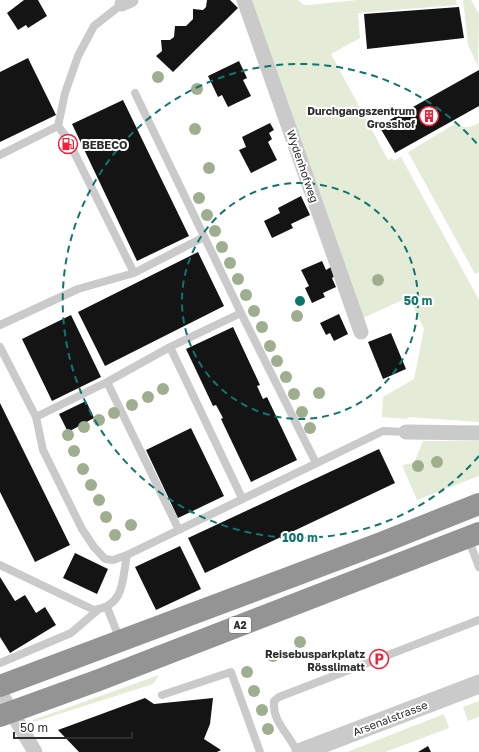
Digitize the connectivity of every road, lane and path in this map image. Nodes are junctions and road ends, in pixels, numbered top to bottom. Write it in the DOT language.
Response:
graph roads {
  1 [pos="244,0"];
  2 [pos="126,2"];
  3 [pos="135,93"];
  4 [pos="58,126"];
  5 [pos="0,154"];
  6 [pos="204,237"];
  7 [pos="134,273"];
  8 [pos="241,313"];
  9 [pos="0,325"];
  10 [pos="361,332"];
  11 [pos="0,346"];
  12 [pos="170,347"];
  13 [pos="107,382"];
  14 [pos="36,417"];
  15 [pos="406,432"];
  16 [pos="479,433"];
  17 [pos="316,463"];
  18 [pos="242,498"];
  19 [pos="478,504"];
  20 [pos="179,530"];
  21 [pos="473,535"];
  22 [pos="127,555"];
  23 [pos="0,565"];
  24 [pos="479,567"];
  25 [pos="107,607"];
  26 [pos="99,609"];
  27 [pos="479,620"];
  28 [pos="121,641"];
  29 [pos="0,663"];
  30 [pos="479,684"];
  31 [pos="0,686"];
  32 [pos="0,692"];
  33 [pos="162,695"];
  34 [pos="0,716"];
  35 [pos="325,748"];
  36 [pos="35,752"];
  37 [pos="260,752"];
  38 [pos="297,752"];
  39 [pos="301,752"];
  1 -- 10 [label="street, Wydenhofweg"];
  2 -- 4 [label="lane"];
  3 -- 6 [label="lane"];
  4 -- 5 [label="lane"];
  4 -- 7 [label="lane"];
  6 -- 7 [label="lane"];
  6 -- 8 [label="lane"];
  7 -- 9 [label="lane"];
  8 -- 12 [label="lane"];
  8 -- 17 [label="lane"];
  11 -- 14 [label="lane"];
  12 -- 13 [label="lane"];
  12 -- 18 [label="lane"];
  13 -- 14 [label="lane"];
  13 -- 20 [label="lane"];
  14 -- 22 [label="lane"];
  15 -- 16 [label="street"];
  15 -- 17 [label="lane"];
  17 -- 18 [label="lane"];
  18 -- 20 [label="lane"];
  19 -- 28 [label="highway, A2"];
  20 -- 22 [label="lane"];
  21 -- 24 [label="lane"];
  21 -- 34 [label="highway, A2"];
  22 -- 25 [label="lane"];
  23 -- 26 [label="lane"];
  25 -- 26 [label="lane"];
  25 -- 28 [label="lane"];
  26 -- 29 [label="lane"];
  27 -- 38 [label="lane"];
  28 -- 31 [label="highway, A2"];
  30 -- 35 [label="street, Arsenalstrasse"];
  32 -- 36 [label="street"];
  33 -- 37 [label="lane"];
  35 -- 39 [label="street, Arsenalstrasse"];
}
